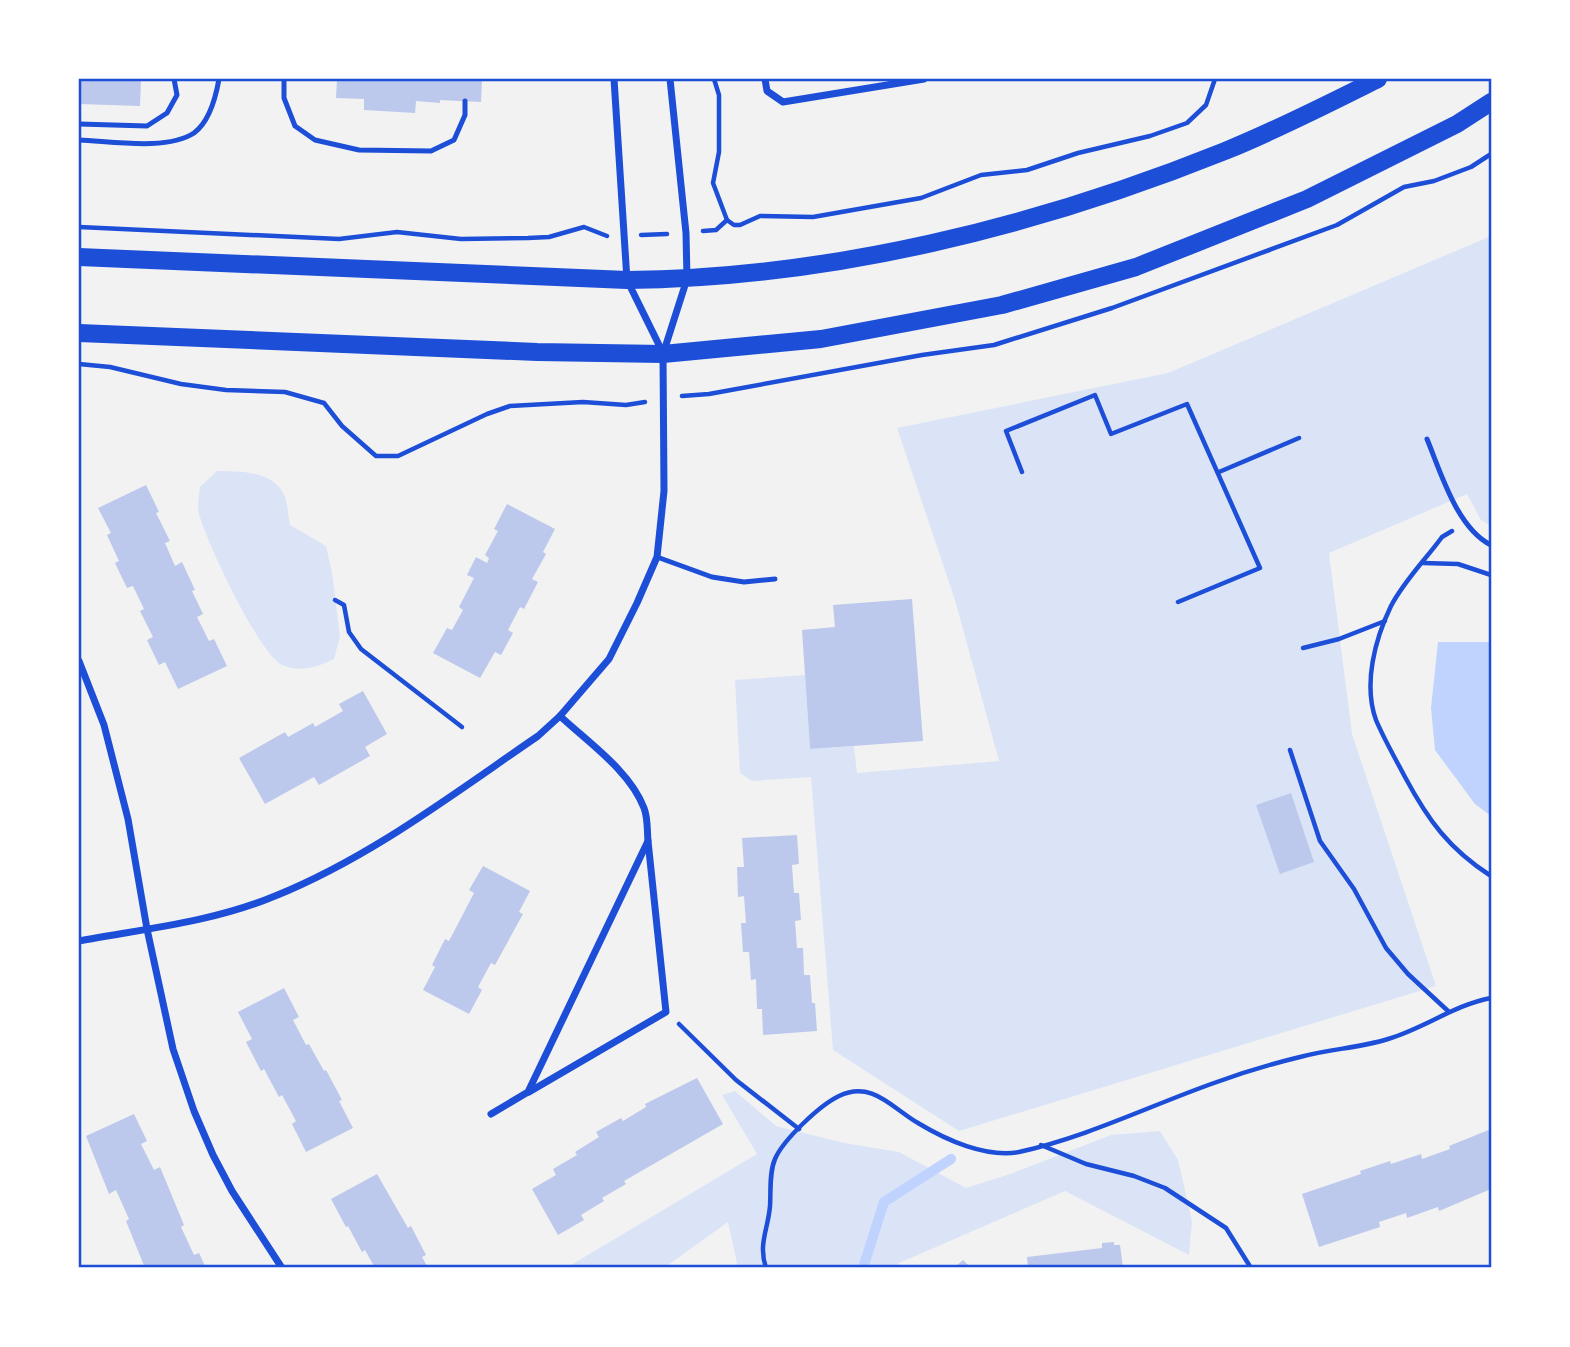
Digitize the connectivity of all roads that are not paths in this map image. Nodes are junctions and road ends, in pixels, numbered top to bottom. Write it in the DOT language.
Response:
graph roads {
  1 [pos="174,79"];
  2 [pos="219,79"];
  3 [pos="284,79"];
  4 [pos="614,79"];
  5 [pos="670,79"];
  6 [pos="765,79"];
  7 [pos="924,79"];
  8 [pos="1378,79"];
  9 [pos="465,101"];
  10 [pos="1491,102"];
  11 [pos="79,124"];
  12 [pos="79,139"];
  13 [pos="79,257"];
  14 [pos="687,279"];
  15 [pos="626,280"];
  16 [pos="79,333"];
  17 [pos="663,354"];
  18 [pos="1427,439"];
  19 [pos="1491,545"];
  20 [pos="657,557"];
  21 [pos="775,579"];
  22 [pos="79,661"];
  23 [pos="561,716"];
  24 [pos="648,841"];
  25 [pos="147,929"];
  26 [pos="79,941"];
  27 [pos="528,1092"];
  28 [pos="491,1114"];
  29 [pos="282,1268"];
  1 -- 11 [label="lane"];
  2 -- 12 [label="lane"];
  3 -- 9 [label="lane"];
  4 -- 15 [label="street"];
  5 -- 14 [label="street"];
  6 -- 7 [label="street"];
  8 -- 14 [label="main road"];
  10 -- 17 [label="main road"];
  13 -- 15 [label="main road"];
  14 -- 15 [label="main road"];
  14 -- 17 [label="street"];
  15 -- 17 [label="street"];
  16 -- 17 [label="main road"];
  17 -- 20 [label="street"];
  18 -- 19 [label="lane"];
  20 -- 21 [label="lane"];
  20 -- 23 [label="street"];
  22 -- 25 [label="street"];
  23 -- 24 [label="street"];
  23 -- 25 [label="street"];
  24 -- 27 [label="street"];
  24 -- 27 [label="street"];
  25 -- 26 [label="street"];
  25 -- 29 [label="street"];
  27 -- 28 [label="street"];
}
